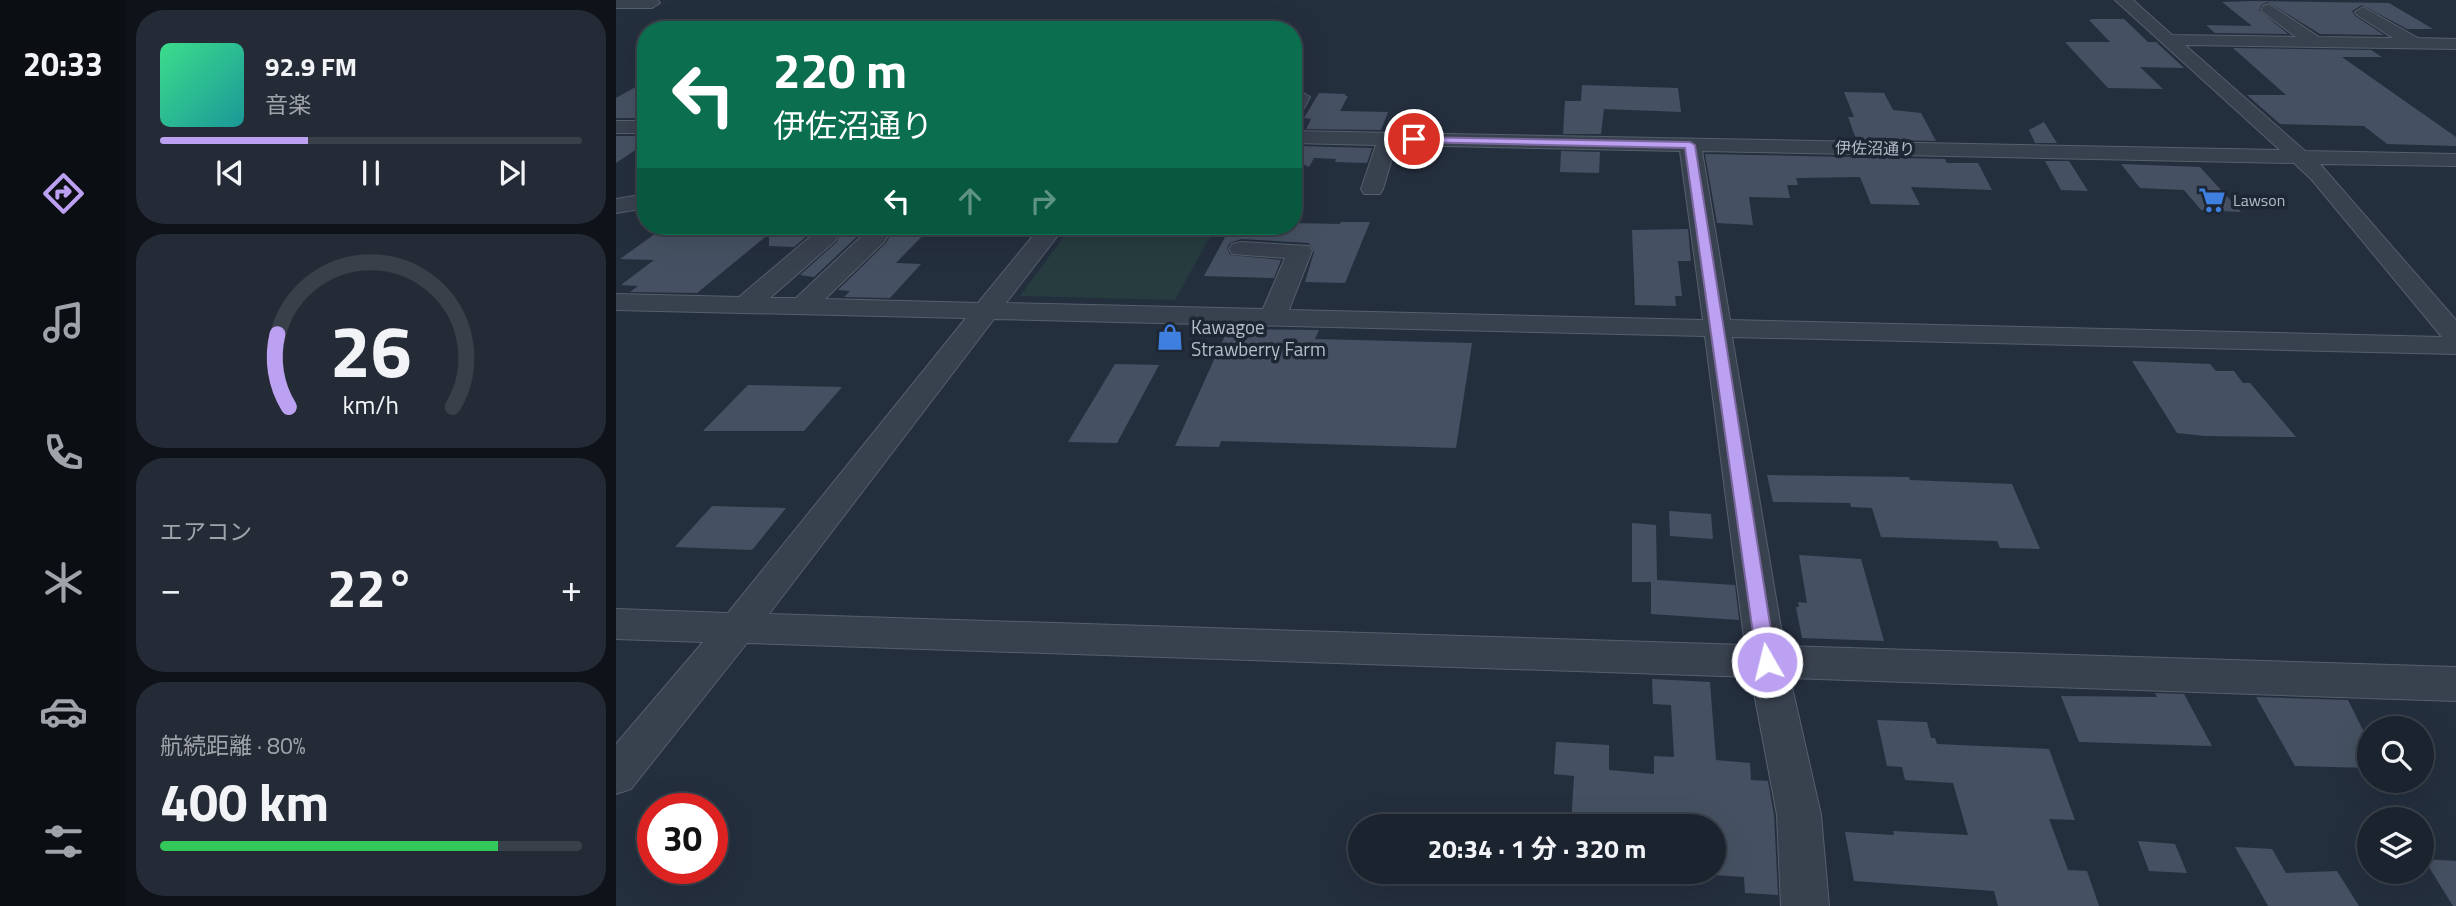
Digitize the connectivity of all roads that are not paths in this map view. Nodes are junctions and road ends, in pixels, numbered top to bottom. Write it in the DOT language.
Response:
graph roads {
  1 [pos="2123,0"];
  2 [pos="616,3"];
  3 [pos="652,3"];
  4 [pos="2269,9"];
  5 [pos="2363,12"];
  6 [pos="2437,28"];
  7 [pos="2167,40"];
  8 [pos="2315,42"];
  9 [pos="2456,42"];
  10 [pos="2415,44"];
  11 [pos="616,127"];
  12 [pos="637,127"];
  13 [pos="1302,136"];
  14 [pos="1388,139"];
  15 [pos="1690,145"];
  16 [pos="2301,157"];
  17 [pos="2456,160"];
  18 [pos="1372,189"];
  19 [pos="637,202"];
  20 [pos="616,206"];
  21 [pos="1046,235"];
  22 [pos="826,236"];
  23 [pos="875,237"];
  24 [pos="1241,249"];
  25 [pos="616,302"];
  26 [pos="746,305"];
  27 [pos="802,307"];
  28 [pos="986,312"];
  29 [pos="1273,317"];
  30 [pos="1717,330"];
  31 [pos="2456,336"];
  32 [pos="2456,346"];
  33 [pos="616,624"];
  34 [pos="737,628"];
  35 [pos="1767,662"];
  36 [pos="2456,684"];
  37 [pos="616,775"];
  38 [pos="1805,906"];
  1 -- 7 [label="street"];
  2 -- 3 [label="street"];
  4 -- 8 [label="street"];
  5 -- 10 [label="street"];
  6 -- 9 [label="street"];
  7 -- 8 [label="street"];
  7 -- 16 [label="street"];
  8 -- 10 [label="street"];
  9 -- 10 [label="street"];
  11 -- 12 [label="street"];
  13 -- 14 [label="street, 伊佐沼通り"];
  14 -- 15 [label="street, 伊佐沼通り"];
  14 -- 18 [label="street"];
  15 -- 16 [label="street, 伊佐沼通り"];
  15 -- 30 [label="street"];
  16 -- 17 [label="street, 伊佐沼通り"];
  16 -- 31 [label="street"];
  19 -- 20 [label="street"];
  21 -- 28 [label="street"];
  22 -- 26 [label="street"];
  23 -- 27 [label="street"];
  24 -- 29 [label="street"];
  25 -- 26 [label="street"];
  26 -- 27 [label="street"];
  27 -- 28 [label="street"];
  28 -- 29 [label="street"];
  28 -- 34 [label="street"];
  29 -- 30 [label="street"];
  30 -- 32 [label="street"];
  30 -- 35 [label="street"];
  33 -- 34 [label="street"];
  34 -- 35 [label="street"];
  34 -- 37 [label="street"];
  35 -- 36 [label="street"];
  35 -- 38 [label="street"];
}
